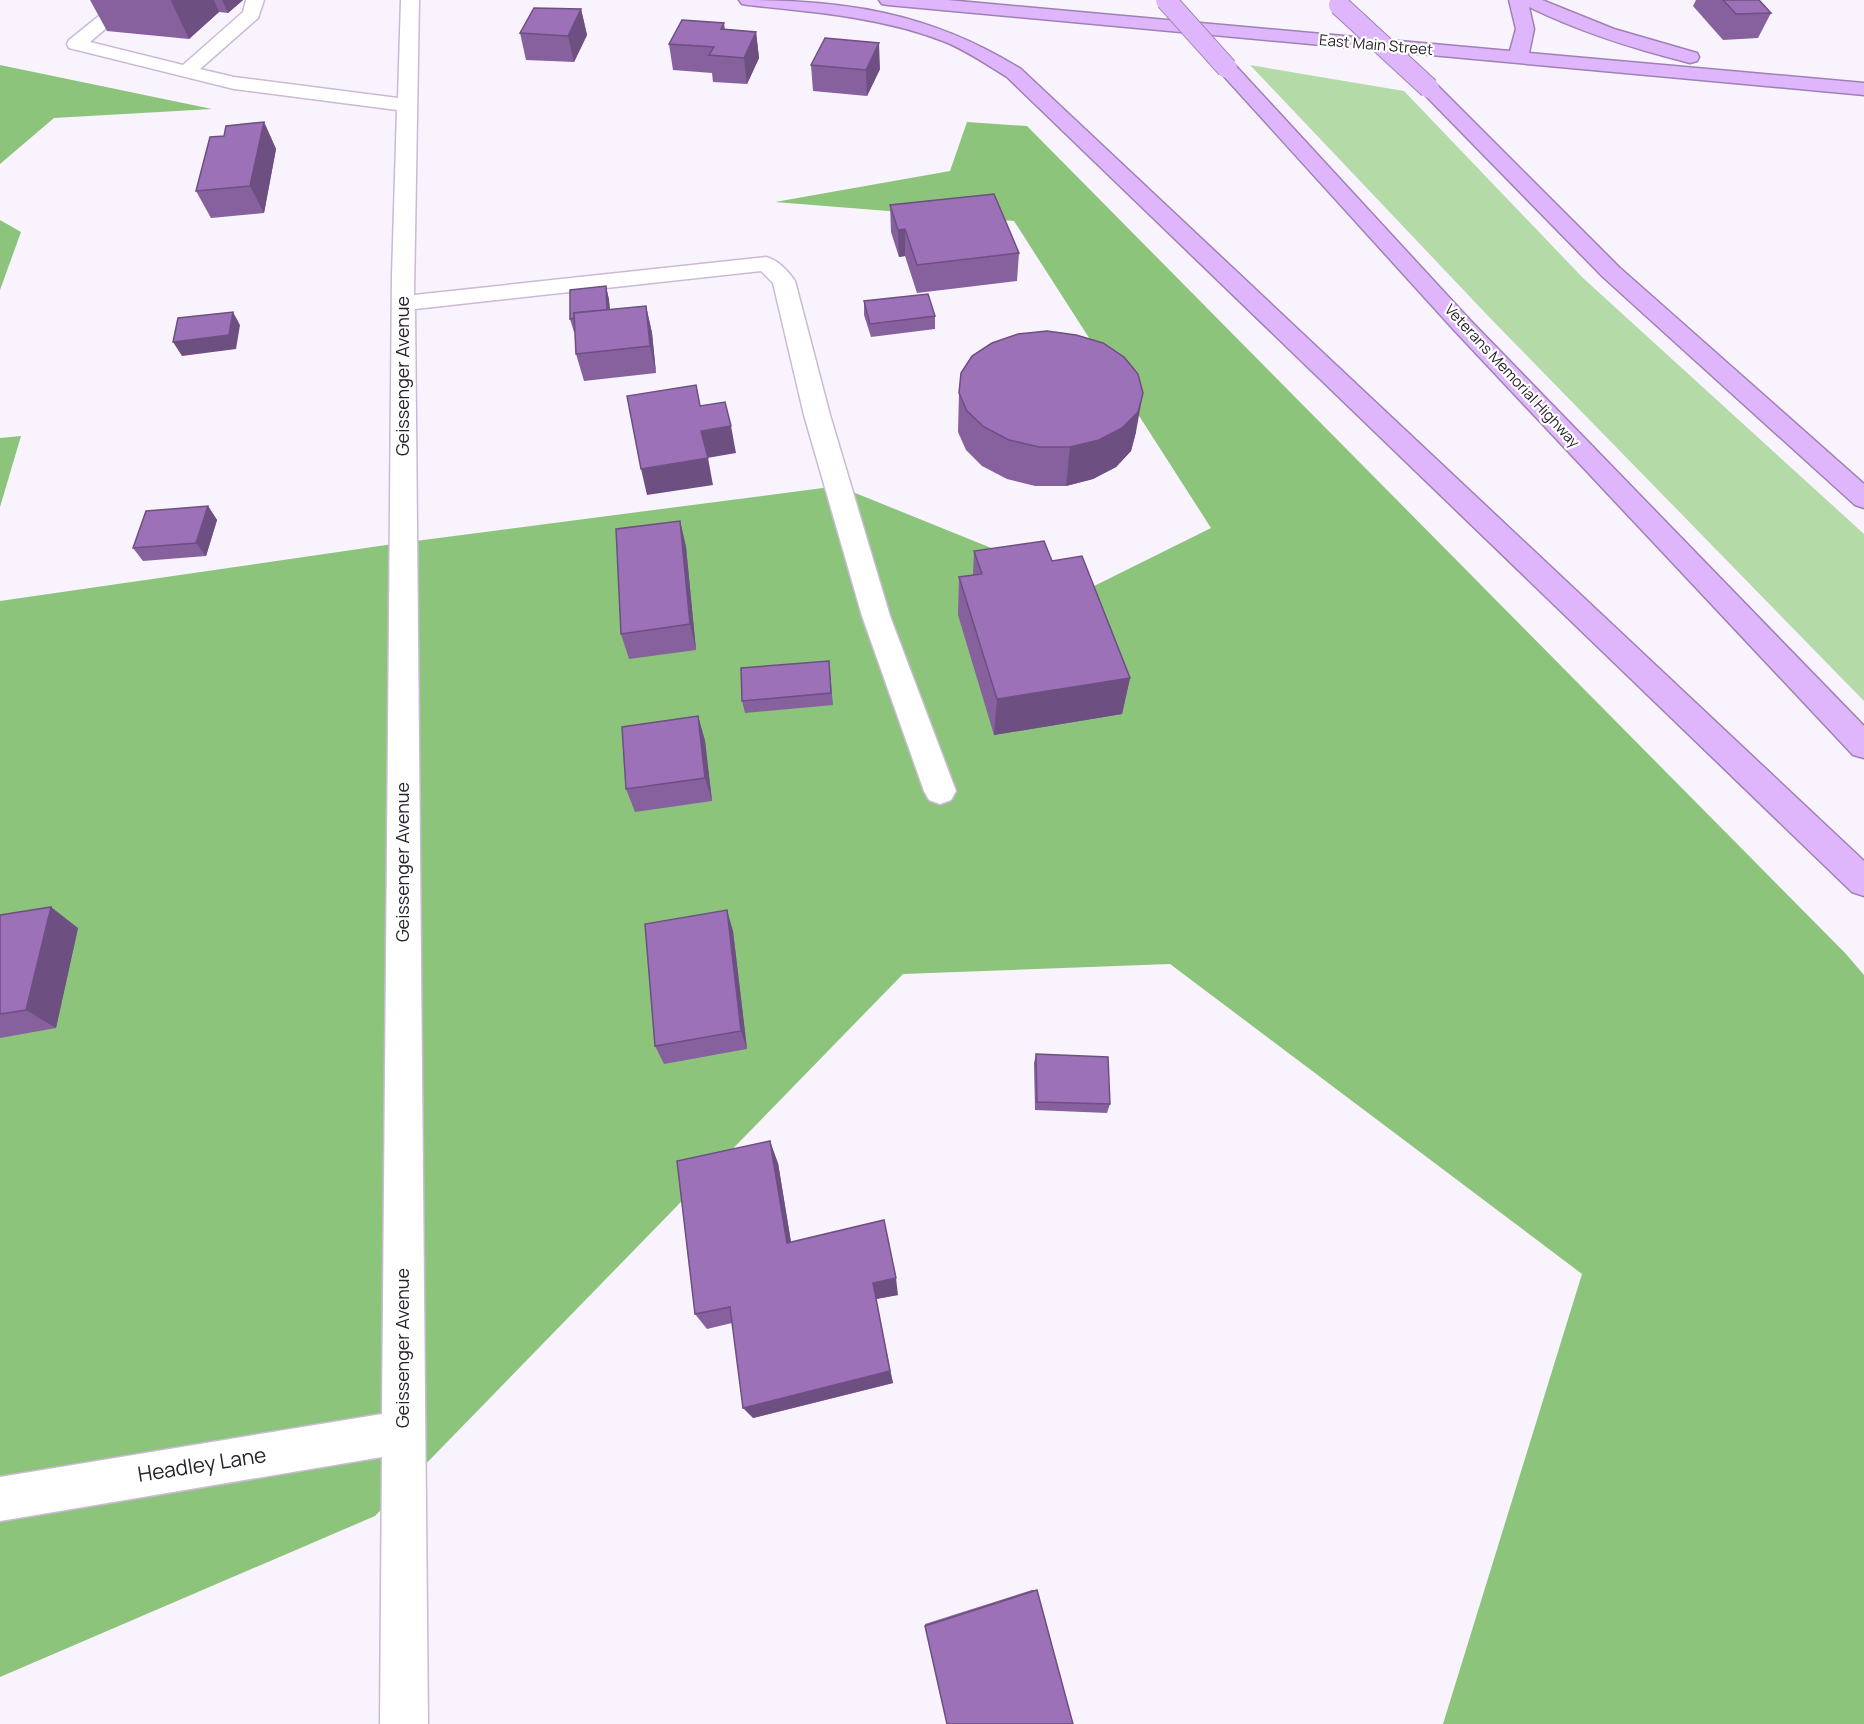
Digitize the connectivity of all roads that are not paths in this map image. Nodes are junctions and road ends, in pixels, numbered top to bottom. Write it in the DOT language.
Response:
graph roads {
  1 [pos="130,0"];
  2 [pos="255,0"];
  3 [pos="410,0"];
  4 [pos="748,0"];
  5 [pos="888,0"];
  6 [pos="973,0"];
  7 [pos="1166,0"];
  8 [pos="1518,0"];
  9 [pos="1528,0"];
  10 [pos="1337,2"];
  11 [pos="1100,20"];
  12 [pos="1518,58"];
  13 [pos="187,71"];
  14 [pos="1829,86"];
  15 [pos="1864,89"];
  16 [pos="408,105"];
  17 [pos="403,303"];
  18 [pos="1864,499"];
  19 [pos="1864,746"];
  20 [pos="940,792"];
  21 [pos="1864,882"];
  22 [pos="403,1432"];
  23 [pos="0,1498"];
  24 [pos="404,1724"];
  1 -- 13 [label="street"];
  2 -- 13 [label="street"];
  3 -- 16 [label="street, Geissenger Avenue"];
  4 -- 21 [label="highway"];
  5 -- 11 [label="highway, East Main Street"];
  6 -- 11 [label="highway"];
  7 -- 19 [label="highway, Veterans Memorial Highway, bridge"];
  8 -- 12 [label="highway"];
  9 -- 14 [label="highway"];
  10 -- 18 [label="highway, bridge"];
  11 -- 12 [label="highway, East Main Street"];
  12 -- 14 [label="highway, East Main Street"];
  13 -- 16 [label="street"];
  14 -- 15 [label="highway, East Main Street"];
  16 -- 17 [label="street, Geissenger Avenue"];
  17 -- 20 [label="street"];
  17 -- 22 [label="street, Geissenger Avenue"];
  22 -- 23 [label="street, Headley Lane"];
  22 -- 24 [label="street, Geissenger Avenue"];
}
